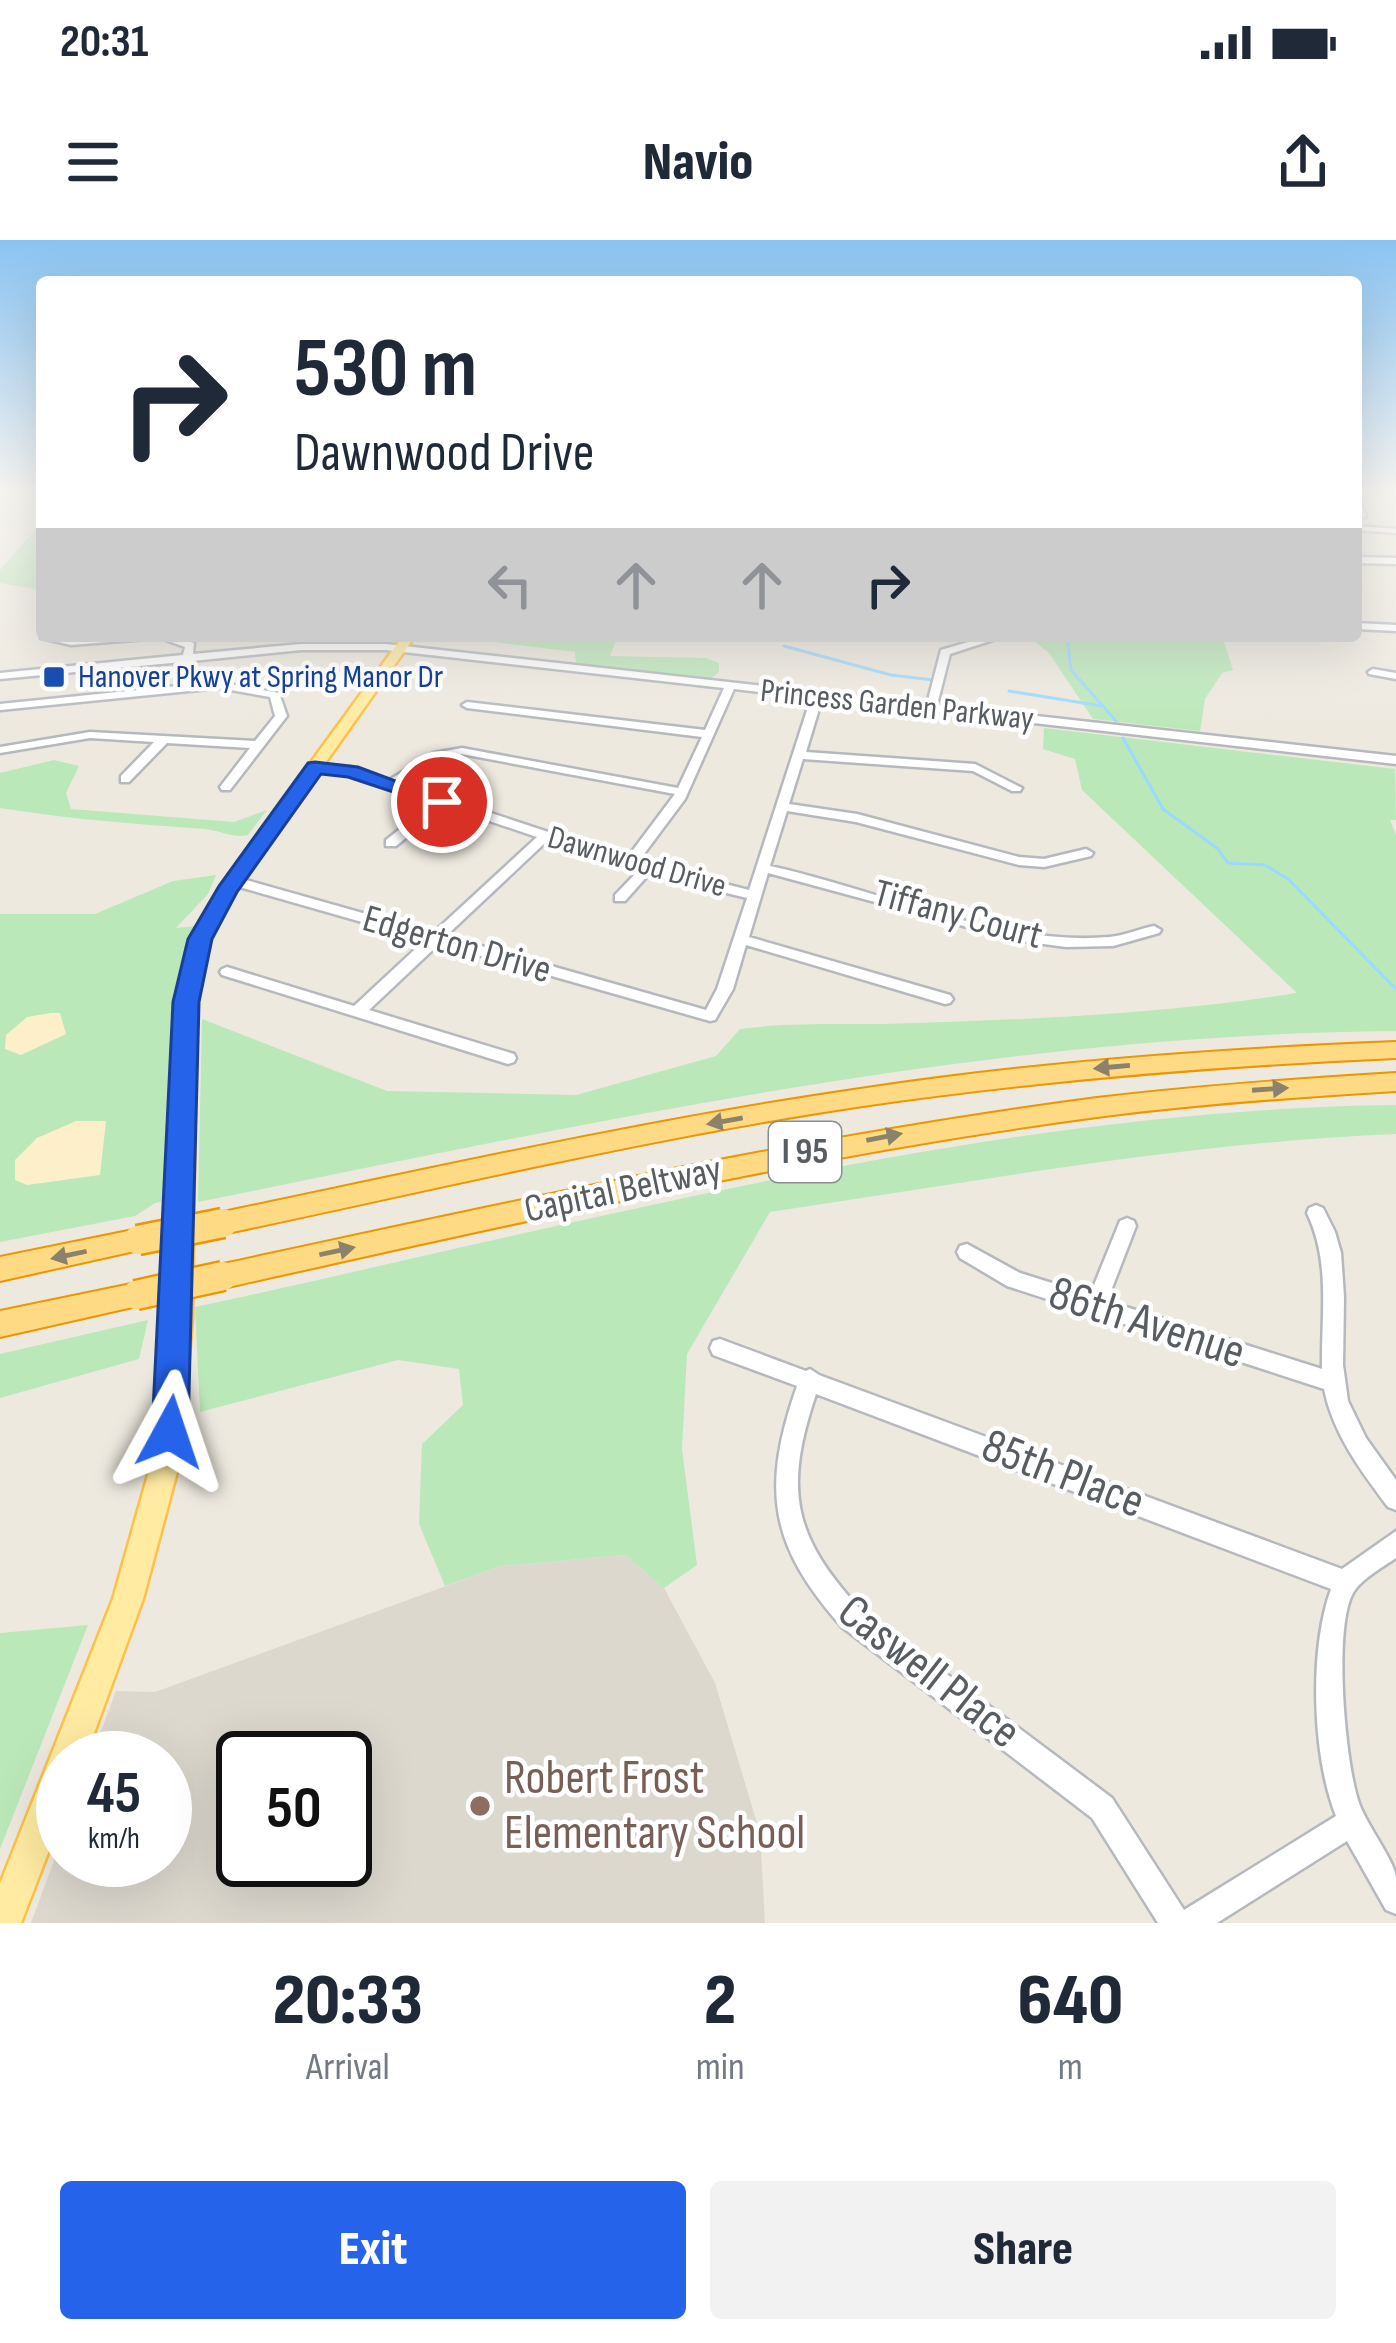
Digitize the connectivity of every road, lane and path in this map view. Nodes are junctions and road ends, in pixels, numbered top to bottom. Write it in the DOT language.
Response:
graph roads {
  1 [pos="1362,626"];
  2 [pos="1396,628"];
  3 [pos="188,642"];
  4 [pos="405,642"];
  5 [pos="979,642"];
  6 [pos="399,651"];
  7 [pos="189,660"];
  8 [pos="1373,672"];
  9 [pos="1396,676"];
  10 [pos="0,679"];
  11 [pos="730,687"];
  12 [pos="182,688"];
  13 [pos="817,697"];
  14 [pos="467,705"];
  15 [pos="0,707"];
  16 [pos="931,708"];
  17 [pos="706,734"];
  18 [pos="164,739"];
  19 [pos="258,745"];
  20 [pos="0,750"];
  21 [pos="802,755"];
  22 [pos="1396,760"];
  23 [pos="315,767"];
  24 [pos="125,779"];
  25 [pos="391,784"];
  26 [pos="226,787"];
  27 [pos="1016,788"];
  28 [pos="682,792"];
  29 [pos="442,802"];
  30 [pos="784,807"];
  31 [pos="545,836"];
  32 [pos="391,843"];
  33 [pos="1086,853"];
  34 [pos="630,863"];
  35 [pos="763,868"];
  36 [pos="647,869"];
  37 [pos="234,881"];
  38 [pos="752,895"];
  39 [pos="620,898"];
  40 [pos="1154,929"];
  41 [pos="432,938"];
  42 [pos="740,939"];
  43 [pos="227,972"];
  44 [pos="945,999"];
  45 [pos="358,1011"];
  46 [pos="1396,1050"];
  47 [pos="508,1058"];
  48 [pos="1396,1082"];
  49 [pos="1316,1213"];
  50 [pos="1127,1226"];
  51 [pos="967,1252"];
  52 [pos="0,1269"];
  53 [pos="1095,1306"];
  54 [pos="0,1324"];
  55 [pos="720,1348"];
  56 [pos="811,1379"];
  57 [pos="1333,1382"];
  58 [pos="1396,1499"];
  59 [pos="1396,1543"];
  60 [pos="1345,1582"];
  61 [pos="78,1731"];
  62 [pos="1352,1822"];
  63 [pos="36,1839"];
  64 [pos="1396,1900"];
  65 [pos="3,1923"];
  66 [pos="1175,1923"];
  67 [pos="1190,1923"];
  1 -- 2 [label="street"];
  3 -- 7 [label="street"];
  4 -- 6 [label="main road"];
  5 -- 16 [label="street"];
  6 -- 7 [label="street, Princess Garden Parkway"];
  6 -- 11 [label="street, Princess Garden Parkway"];
  6 -- 23 [label="main road"];
  7 -- 10 [label="street, Princess Garden Parkway"];
  7 -- 12 [label="street"];
  8 -- 9 [label="street"];
  11 -- 13 [label="street, Princess Garden Parkway"];
  11 -- 17 [label="street"];
  12 -- 15 [label="street"];
  12 -- 19 [label="street"];
  13 -- 16 [label="street, Princess Garden Parkway"];
  13 -- 21 [label="street"];
  14 -- 17 [label="street"];
  16 -- 22 [label="street, Princess Garden Parkway"];
  17 -- 28 [label="street"];
  18 -- 19 [label="street"];
  18 -- 20 [label="street"];
  18 -- 24 [label="street"];
  19 -- 26 [label="street"];
  21 -- 27 [label="street"];
  21 -- 30 [label="street"];
  23 -- 25 [label="street, Dawnwood Drive"];
  23 -- 37 [label="main road"];
  25 -- 28 [label="street"];
  25 -- 29 [label="street, Dawnwood Drive"];
  28 -- 34 [label="street"];
  29 -- 31 [label="street, Dawnwood Drive"];
  29 -- 32 [label="street"];
  30 -- 33 [label="street"];
  30 -- 35 [label="street"];
  31 -- 34 [label="street, Dawnwood Drive"];
  31 -- 41 [label="street"];
  34 -- 36 [label="street, Dawnwood Drive"];
  35 -- 38 [label="street"];
  35 -- 40 [label="street, Tiffany Court"];
  36 -- 38 [label="street, Dawnwood Drive"];
  36 -- 39 [label="street"];
  37 -- 41 [label="street, Edgerton Drive"];
  37 -- 61 [label="main road"];
  38 -- 42 [label="street"];
  41 -- 42 [label="street, Edgerton Drive"];
  41 -- 45 [label="street"];
  42 -- 44 [label="street"];
  43 -- 45 [label="street"];
  45 -- 47 [label="street"];
  46 -- 52 [label="highway, Capital Beltway / I 95, one-way, bridge"];
  54 -- 48 [label="highway, Capital Beltway / I 95, one-way, bridge"];
  49 -- 57 [label="street"];
  50 -- 53 [label="street"];
  51 -- 53 [label="street, 86th Avenue"];
  53 -- 57 [label="street, 86th Avenue"];
  55 -- 56 [label="street, 85th Place"];
  56 -- 60 [label="street, 85th Place"];
  56 -- 66 [label="street, Caswell Place"];
  57 -- 58 [label="street"];
  59 -- 60 [label="street"];
  60 -- 62 [label="street"];
  62 -- 64 [label="street"];
  62 -- 67 [label="street"];
  63 -- 65 [label="main road"];
}
